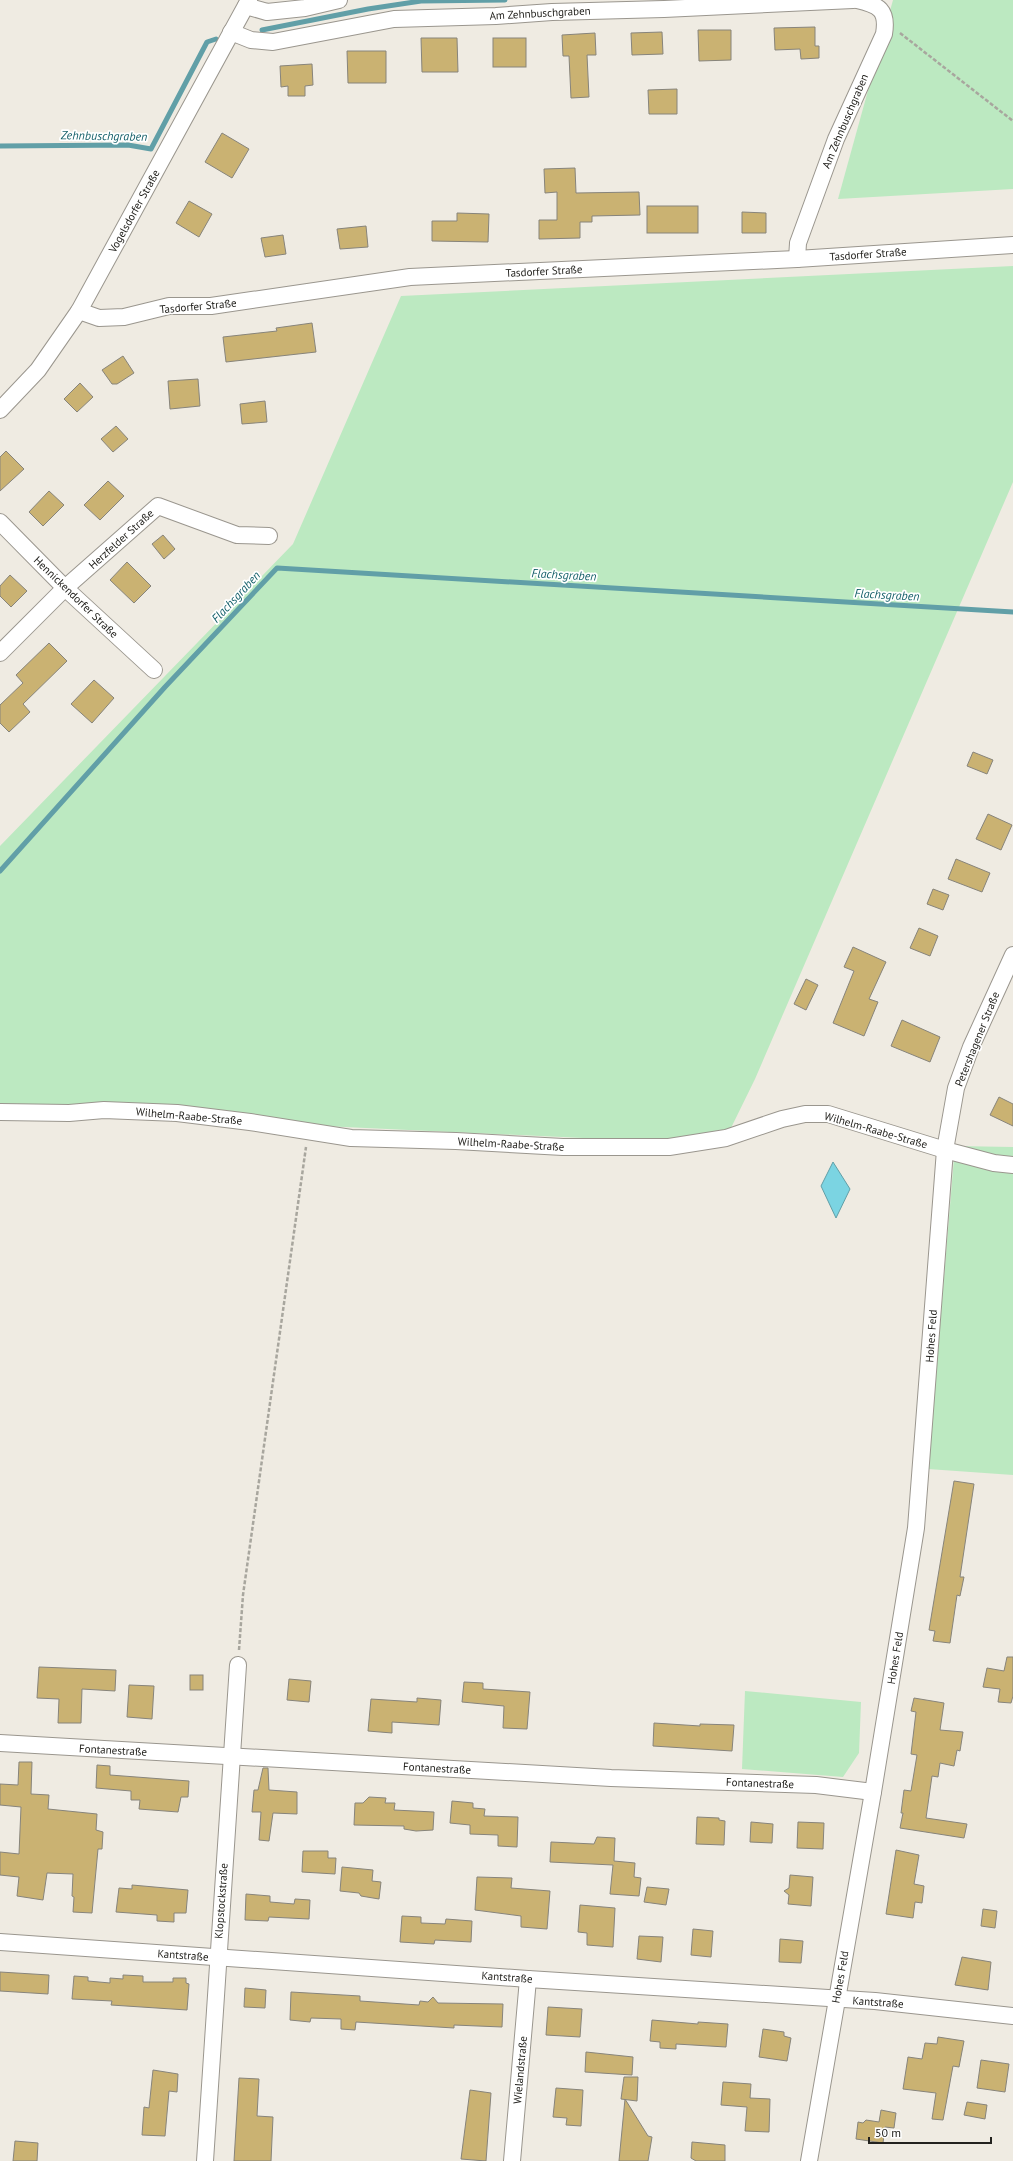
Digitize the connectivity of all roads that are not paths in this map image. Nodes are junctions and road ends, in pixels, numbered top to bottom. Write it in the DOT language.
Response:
graph roads {
  1 [pos="339,0"];
  2 [pos="853,0"];
  3 [pos="857,0"];
  4 [pos="247,3"];
  5 [pos="231,32"];
  6 [pos="1013,245"];
  7 [pos="797,259"];
  8 [pos="79,311"];
  9 [pos="0,410"];
  10 [pos="0,522"];
  11 [pos="269,536"];
  12 [pos="65,588"];
  13 [pos="0,653"];
  14 [pos="154,670"];
  15 [pos="1013,955"];
  16 [pos="0,1112"];
  17 [pos="946,1150"];
  18 [pos="1013,1165"];
  19 [pos="238,1665"];
  20 [pos="0,1743"];
  21 [pos="231,1756"];
  22 [pos="873,1792"];
  23 [pos="0,1942"];
  24 [pos="217,1957"];
  25 [pos="528,1979"];
  26 [pos="836,1999"];
  27 [pos="1013,2016"];
  28 [pos="204,2161"];
  29 [pos="512,2161"];
  30 [pos="809,2161"];
  1 -- 4 [label="street"];
  2 -- 5 [label="street, Am Zehnbuschgraben"];
  3 -- 7 [label="street, Am Zehnbuschgraben"];
  4 -- 5 [label="street, Vogelsdorfer Straße"];
  5 -- 8 [label="street, Vogelsdorfer Straße"];
  6 -- 7 [label="street, Tasdorfer Straße"];
  7 -- 8 [label="street, Tasdorfer Straße"];
  8 -- 9 [label="street, Vogelsdorfer Straße"];
  10 -- 12 [label="street, Hennickendorfer Straße"];
  11 -- 12 [label="street, Herzfelder Straße"];
  12 -- 13 [label="street, Herzfelder Straße"];
  12 -- 14 [label="street, Hennickendorfer Straße"];
  15 -- 17 [label="street, Petershagener Straße"];
  16 -- 17 [label="street, Wilhelm-Raabe-Straße"];
  17 -- 18 [label="street, Wilhelm-Raabe-Straße"];
  17 -- 22 [label="street, Hohes Feld"];
  19 -- 21 [label="street, Klopstockstraße"];
  20 -- 21 [label="street, Fontanestraße"];
  21 -- 22 [label="street, Fontanestraße"];
  21 -- 24 [label="street, Klopstockstraße"];
  22 -- 26 [label="street, Hohes Feld"];
  23 -- 24 [label="street, Kantstraße"];
  24 -- 25 [label="street, Kantstraße"];
  24 -- 28 [label="street, Klopstockstraße"];
  25 -- 26 [label="street, Kantstraße"];
  25 -- 29 [label="street, Wielandstraße"];
  26 -- 27 [label="street, Kantstraße"];
  26 -- 30 [label="street, Hohes Feld"];
}
